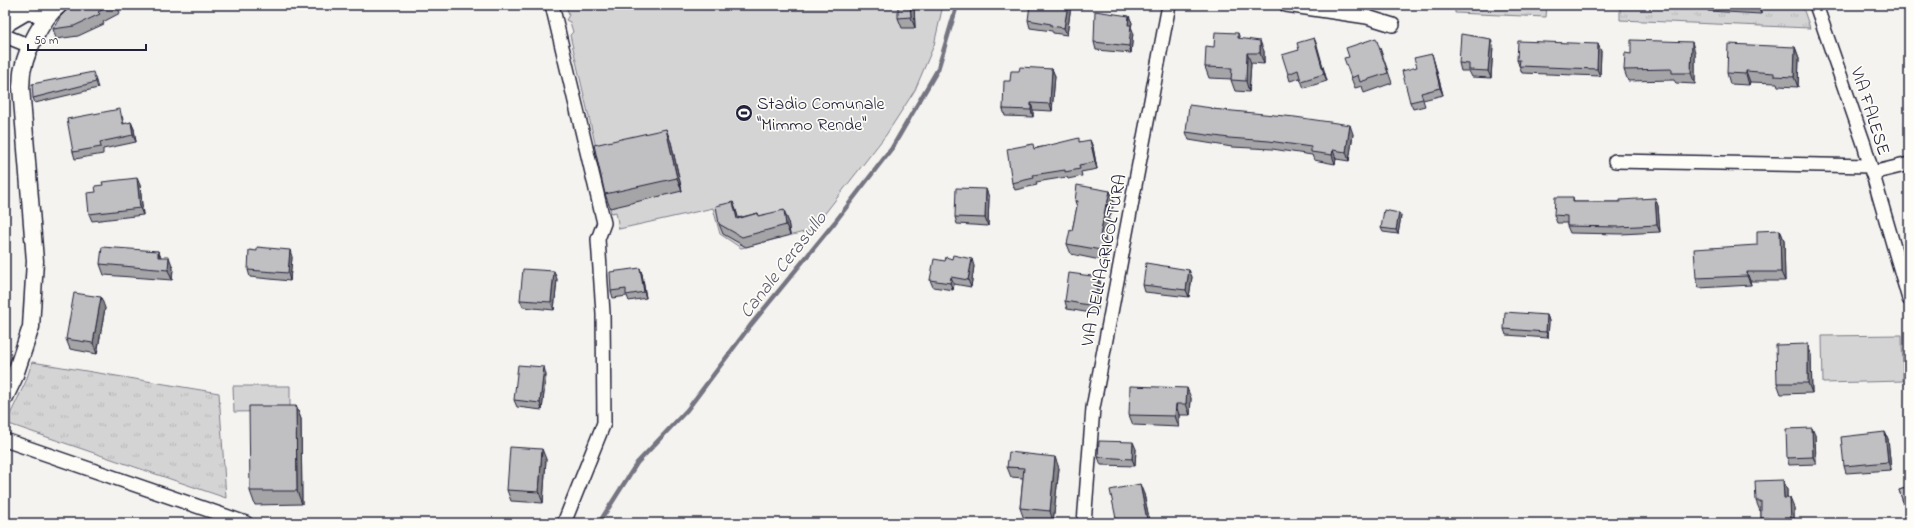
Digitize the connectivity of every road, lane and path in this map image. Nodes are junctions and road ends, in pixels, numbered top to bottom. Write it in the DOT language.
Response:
graph roads {
  1 [pos="58,5"];
  2 [pos="552,5"];
  3 [pos="1169,5"];
  4 [pos="1286,5"];
  5 [pos="1816,5"];
  6 [pos="5,12"];
  7 [pos="27,13"];
  8 [pos="47,17"];
  9 [pos="1393,25"];
  10 [pos="5,29"];
  11 [pos="5,36"];
  12 [pos="30,46"];
  13 [pos="1615,161"];
  14 [pos="1909,164"];
  15 [pos="1871,169"];
  16 [pos="1909,299"];
  17 [pos="5,397"];
  18 [pos="5,440"];
  19 [pos="246,523"];
  20 [pos="564,523"];
  21 [pos="1084,523"];
  1 -- 8 [label="street"];
  2 -- 20 [label="street"];
  3 -- 21 [label="street, VIA DELL'AGRICOLTURA"];
  4 -- 9 [label="street"];
  5 -- 15 [label="street, VIA FALESE"];
  6 -- 7 [label="street"];
  7 -- 8 [label="street"];
  7 -- 10 [label="street"];
  8 -- 12 [label="street"];
  11 -- 12 [label="street"];
  12 -- 17 [label="street"];
  13 -- 15 [label="street"];
  14 -- 15 [label="street"];
  15 -- 16 [label="street, VIA FALESE"];
  18 -- 19 [label="street"];
}
